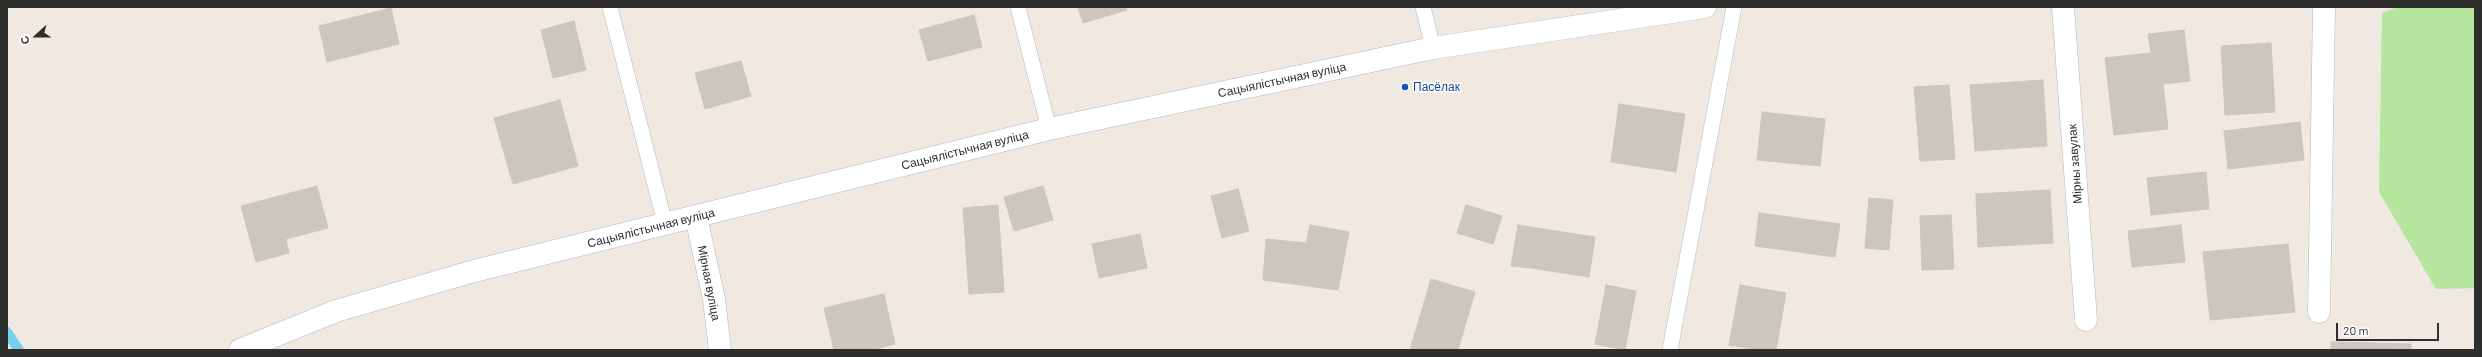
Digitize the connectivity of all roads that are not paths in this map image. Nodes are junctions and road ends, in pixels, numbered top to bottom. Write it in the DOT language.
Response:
graph roads {
  1 [pos="610,7"];
  2 [pos="1018,7"];
  3 [pos="1423,7"];
  4 [pos="1704,7"];
  5 [pos="1734,7"];
  6 [pos="2063,7"];
  7 [pos="2324,7"];
  8 [pos="1433,48"];
  9 [pos="1049,129"];
  10 [pos="696,217"];
  11 [pos="665,224"];
  12 [pos="2319,312"];
  13 [pos="2086,320"];
  14 [pos="240,350"];
  15 [pos="720,350"];
  16 [pos="1670,350"];
  1 -- 11 [label="lane"];
  2 -- 9 [label="lane"];
  3 -- 8 [label="lane"];
  4 -- 8 [label="main road, Сацыялістычная вуліца"];
  5 -- 16 [label="lane"];
  6 -- 13 [label="main road, Мірны завулак"];
  7 -- 12 [label="main road"];
  8 -- 9 [label="main road, Сацыялістычная вуліца"];
  9 -- 10 [label="main road, Сацыялістычная вуліца"];
  10 -- 11 [label="main road, Сацыялістычная вуліца"];
  10 -- 15 [label="main road, Мірная вуліца"];
  11 -- 14 [label="main road, Сацыялістычная вуліца"];
}
